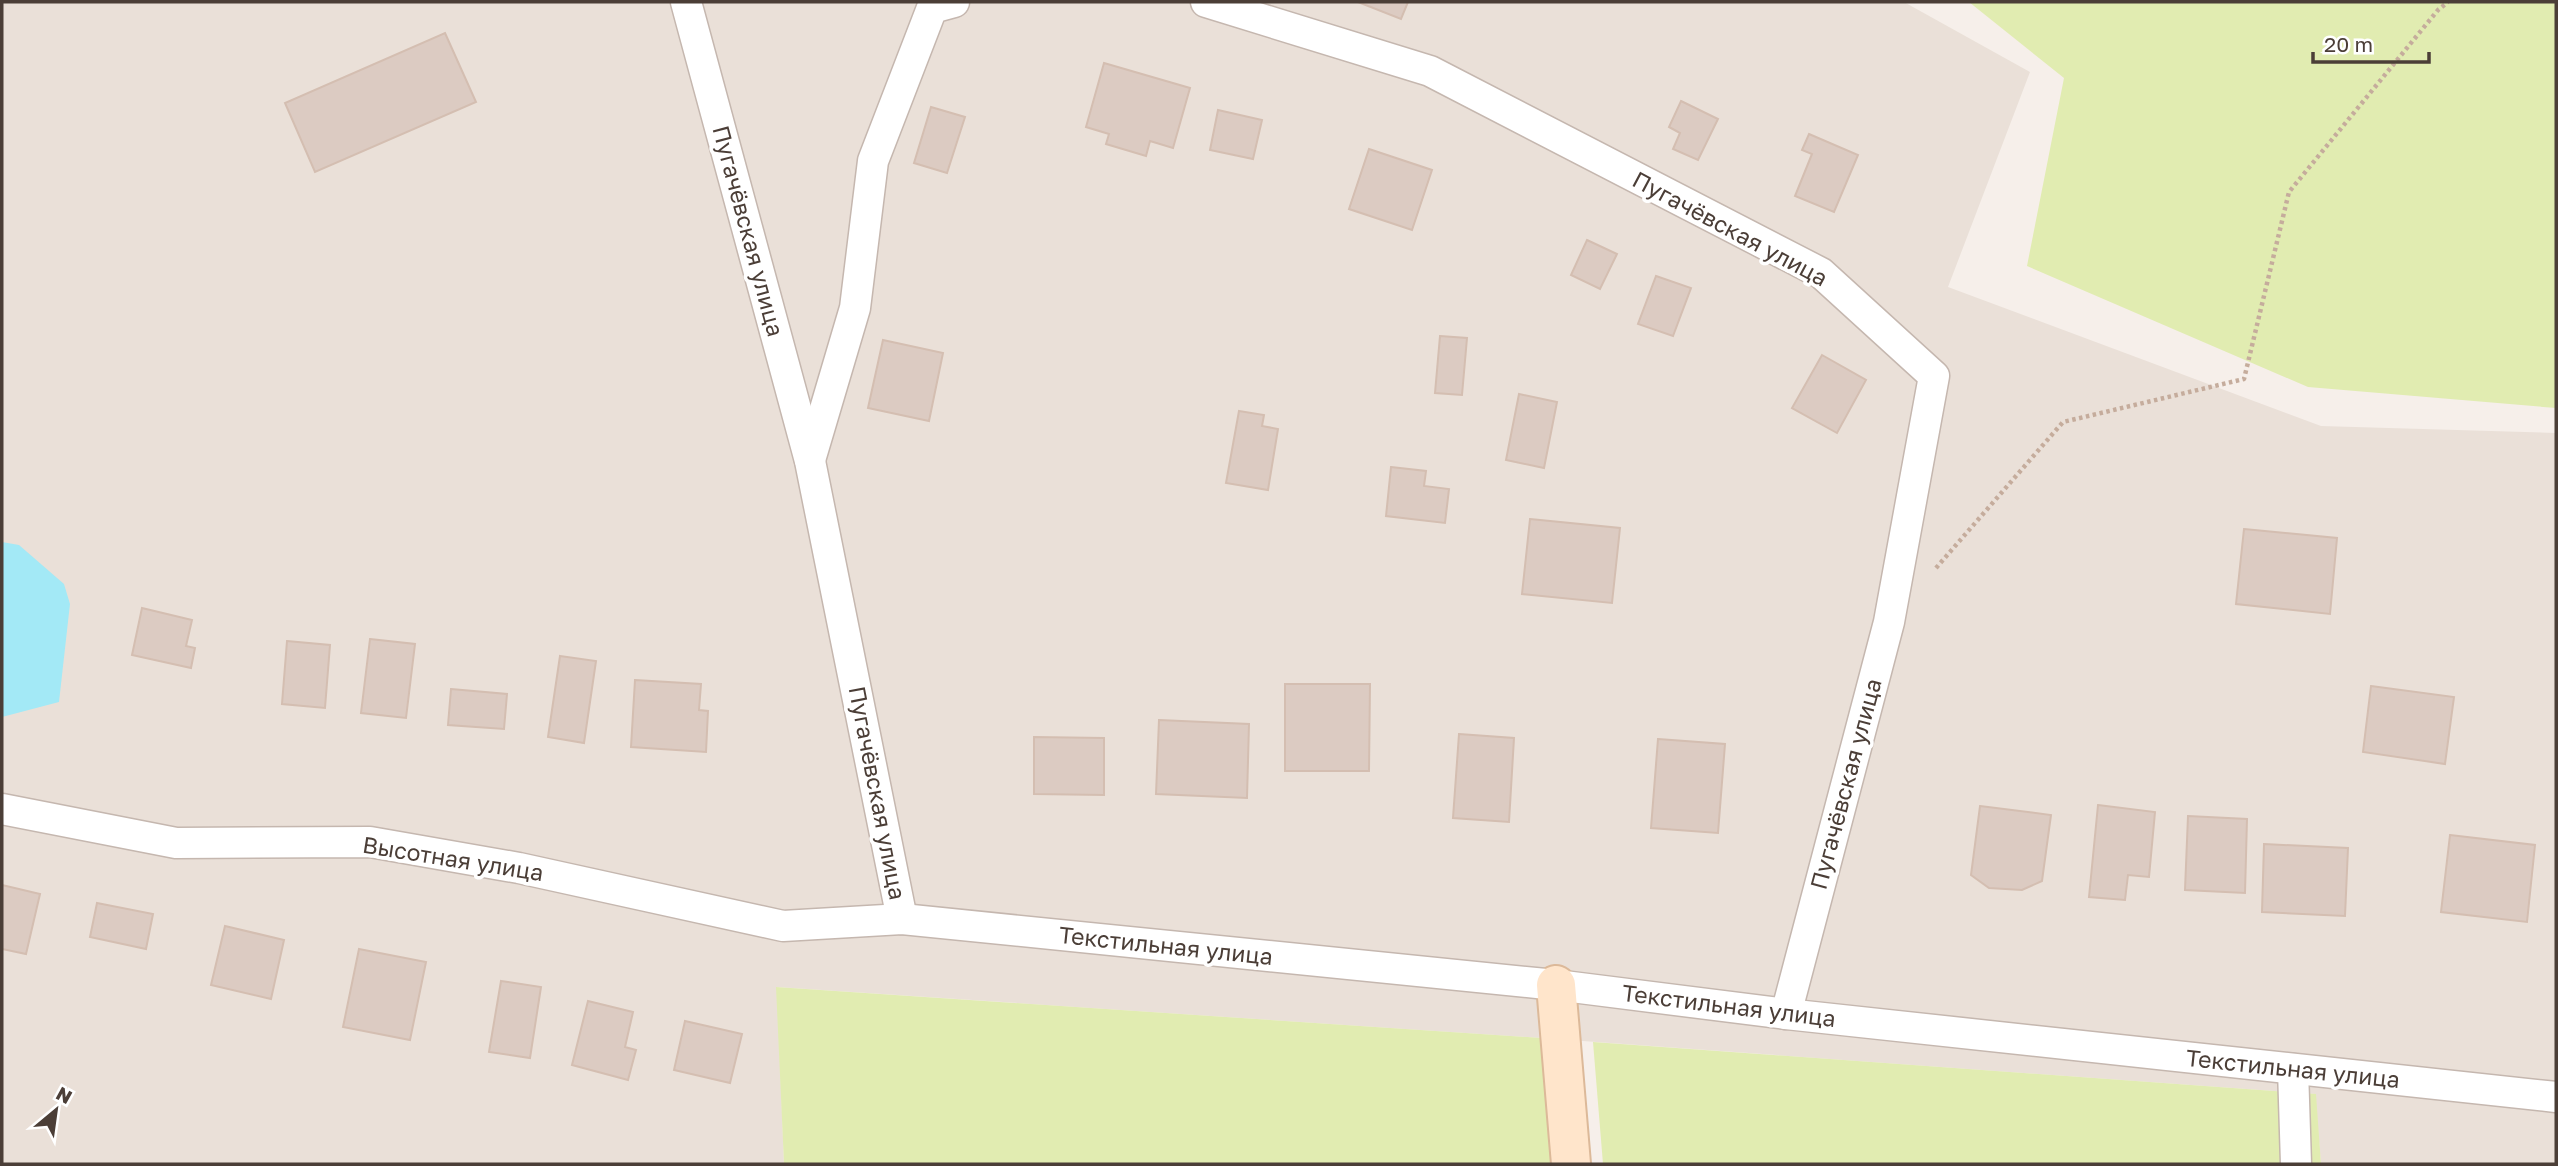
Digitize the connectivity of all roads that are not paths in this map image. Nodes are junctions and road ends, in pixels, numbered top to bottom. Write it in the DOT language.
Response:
graph roads {
  1 [pos="685,2"];
  2 [pos="954,2"];
  3 [pos="1206,2"];
  4 [pos="810,461"];
  5 [pos="2,809"];
  6 [pos="902,919"];
  7 [pos="1556,985"];
  8 [pos="1786,1014"];
  9 [pos="2292,1069"];
  10 [pos="2556,1097"];
  11 [pos="1571,1164"];
  12 [pos="2296,1164"];
  1 -- 4 [label="street, Пугачёвская улица"];
  2 -- 4 [label="street, Пугачёвская улица"];
  3 -- 8 [label="street, Пугачёвская улица"];
  4 -- 6 [label="street, Пугачёвская улица"];
  5 -- 6 [label="street, Высотная улица"];
  6 -- 7 [label="street, Текстильная улица"];
  7 -- 8 [label="street, Текстильная улица"];
  7 -- 11 [label="street"];
  8 -- 9 [label="street, Текстильная улица"];
  9 -- 10 [label="street, Текстильная улица"];
  9 -- 12 [label="street"];
}
